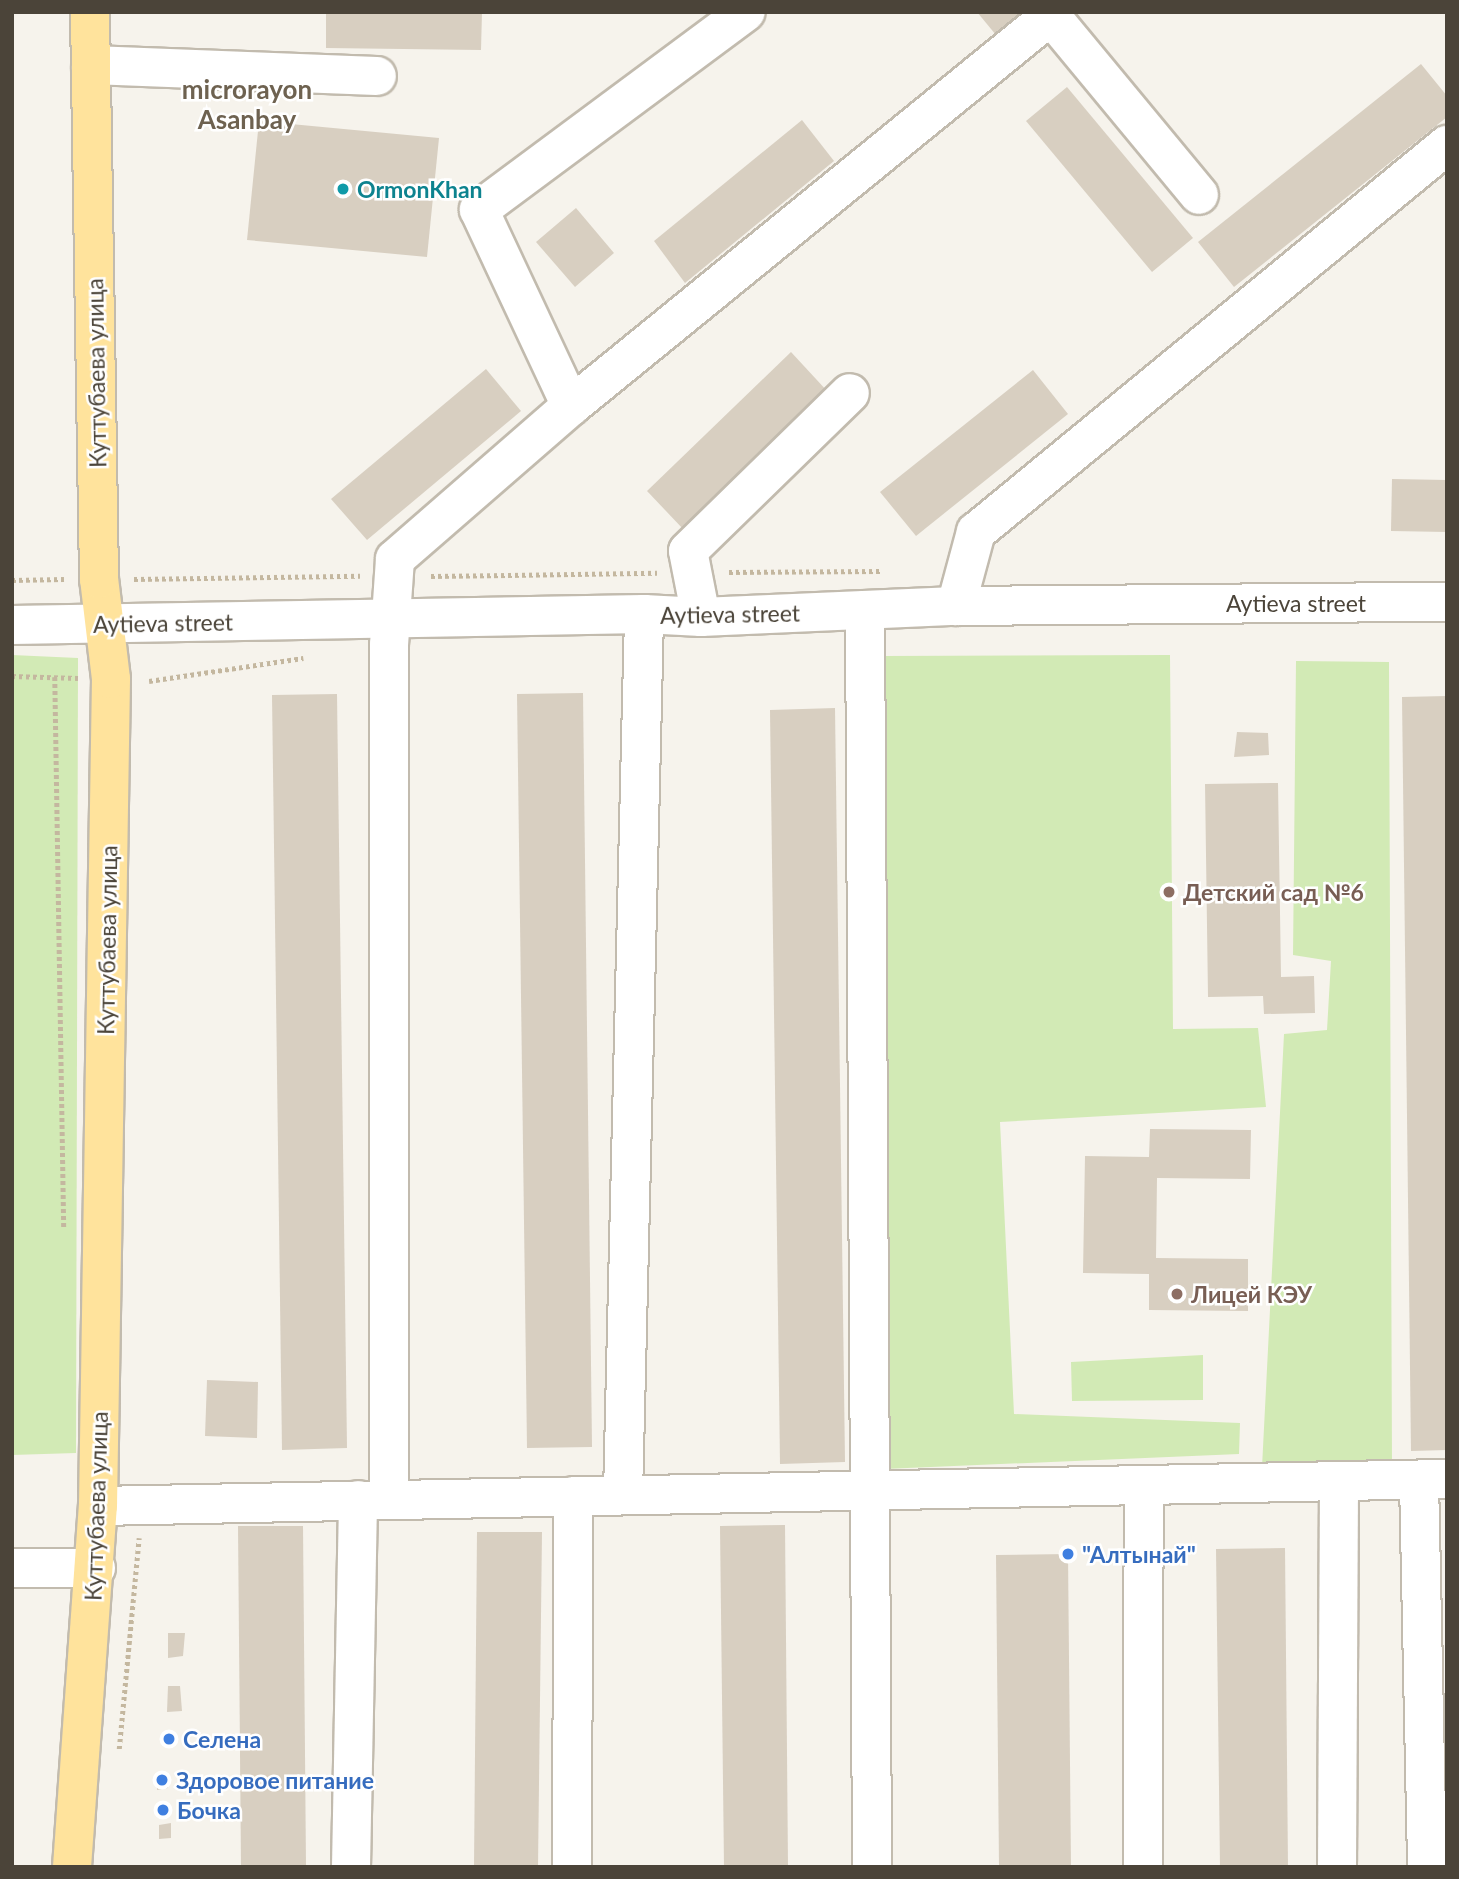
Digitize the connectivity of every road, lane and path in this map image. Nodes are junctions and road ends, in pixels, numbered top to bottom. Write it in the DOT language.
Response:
graph roads {
  1 [pos="90,12"];
  2 [pos="746,12"];
  3 [pos="1053,14"];
  4 [pos="91,65"];
  5 [pos="377,76"];
  6 [pos="1447,145"];
  7 [pos="1199,195"];
  8 [pos="850,393"];
  9 [pos="571,406"];
  10 [pos="884,570"];
  11 [pos="692,572"];
  12 [pos="394,576"];
  13 [pos="74,579"];
  14 [pos="129,579"];
  15 [pos="12,580"];
  16 [pos="1447,602"];
  17 [pos="956,606"];
  18 [pos="865,610"];
  19 [pos="644,614"];
  20 [pos="701,617"];
  21 [pos="390,620"];
  22 [pos="106,624"];
  23 [pos="12,625"];
  24 [pos="12,676"];
  25 [pos="55,677"];
  26 [pos="89,678"];
  27 [pos="64,1232"];
  28 [pos="1433,1480"];
  29 [pos="1339,1481"];
  30 [pos="1144,1485"];
  31 [pos="868,1490"];
  32 [pos="623,1495"];
  33 [pos="573,1496"];
  34 [pos="374,1500"];
  35 [pos="98,1506"];
  36 [pos="139,1537"];
  37 [pos="12,1567"];
  38 [pos="96,1568"];
  39 [pos="118,1757"];
  40 [pos="72,1867"];
  41 [pos="351,1867"];
  42 [pos="572,1867"];
  43 [pos="872,1867"];
  44 [pos="1143,1867"];
  45 [pos="1337,1867"];
  46 [pos="1427,1867"];
  1 -- 4 [label="main road, Куттубаева улица"];
  2 -- 9 [label="street"];
  3 -- 7 [label="street"];
  3 -- 9 [label="street"];
  4 -- 5 [label="street"];
  4 -- 22 [label="main road, Куттубаева улица"];
  6 -- 17 [label="street"];
  8 -- 11 [label="street"];
  9 -- 12 [label="street"];
  10 -- 11 [label="path"];
  11 -- 12 [label="path"];
  11 -- 20 [label="street"];
  12 -- 14 [label="path"];
  12 -- 21 [label="street"];
  13 -- 15 [label="path"];
  16 -- 17 [label="street, Aytieva street"];
  17 -- 18 [label="street, Aytieva street"];
  18 -- 20 [label="street, Aytieva street"];
  18 -- 31 [label="street"];
  19 -- 20 [label="street, Aytieva street"];
  19 -- 21 [label="street, Aytieva street"];
  19 -- 32 [label="street"];
  21 -- 22 [label="street, Aytieva street"];
  21 -- 34 [label="street"];
  22 -- 23 [label="street, Aytieva street"];
  22 -- 35 [label="main road, Куттубаева улица"];
  24 -- 25 [label="path"];
  25 -- 26 [label="path"];
  25 -- 27 [label="path"];
  28 -- 29 [label="street"];
  28 -- 46 [label="street"];
  29 -- 30 [label="street"];
  29 -- 45 [label="street"];
  30 -- 31 [label="street"];
  30 -- 44 [label="street"];
  31 -- 32 [label="street"];
  31 -- 43 [label="street"];
  32 -- 33 [label="street"];
  33 -- 34 [label="street"];
  33 -- 42 [label="street"];
  34 -- 35 [label="street"];
  34 -- 41 [label="street"];
  35 -- 38 [label="main road, Куттубаева улица"];
  36 -- 39 [label="path"];
  37 -- 38 [label="street"];
  38 -- 40 [label="main road, Куттубаева улица"];
}
